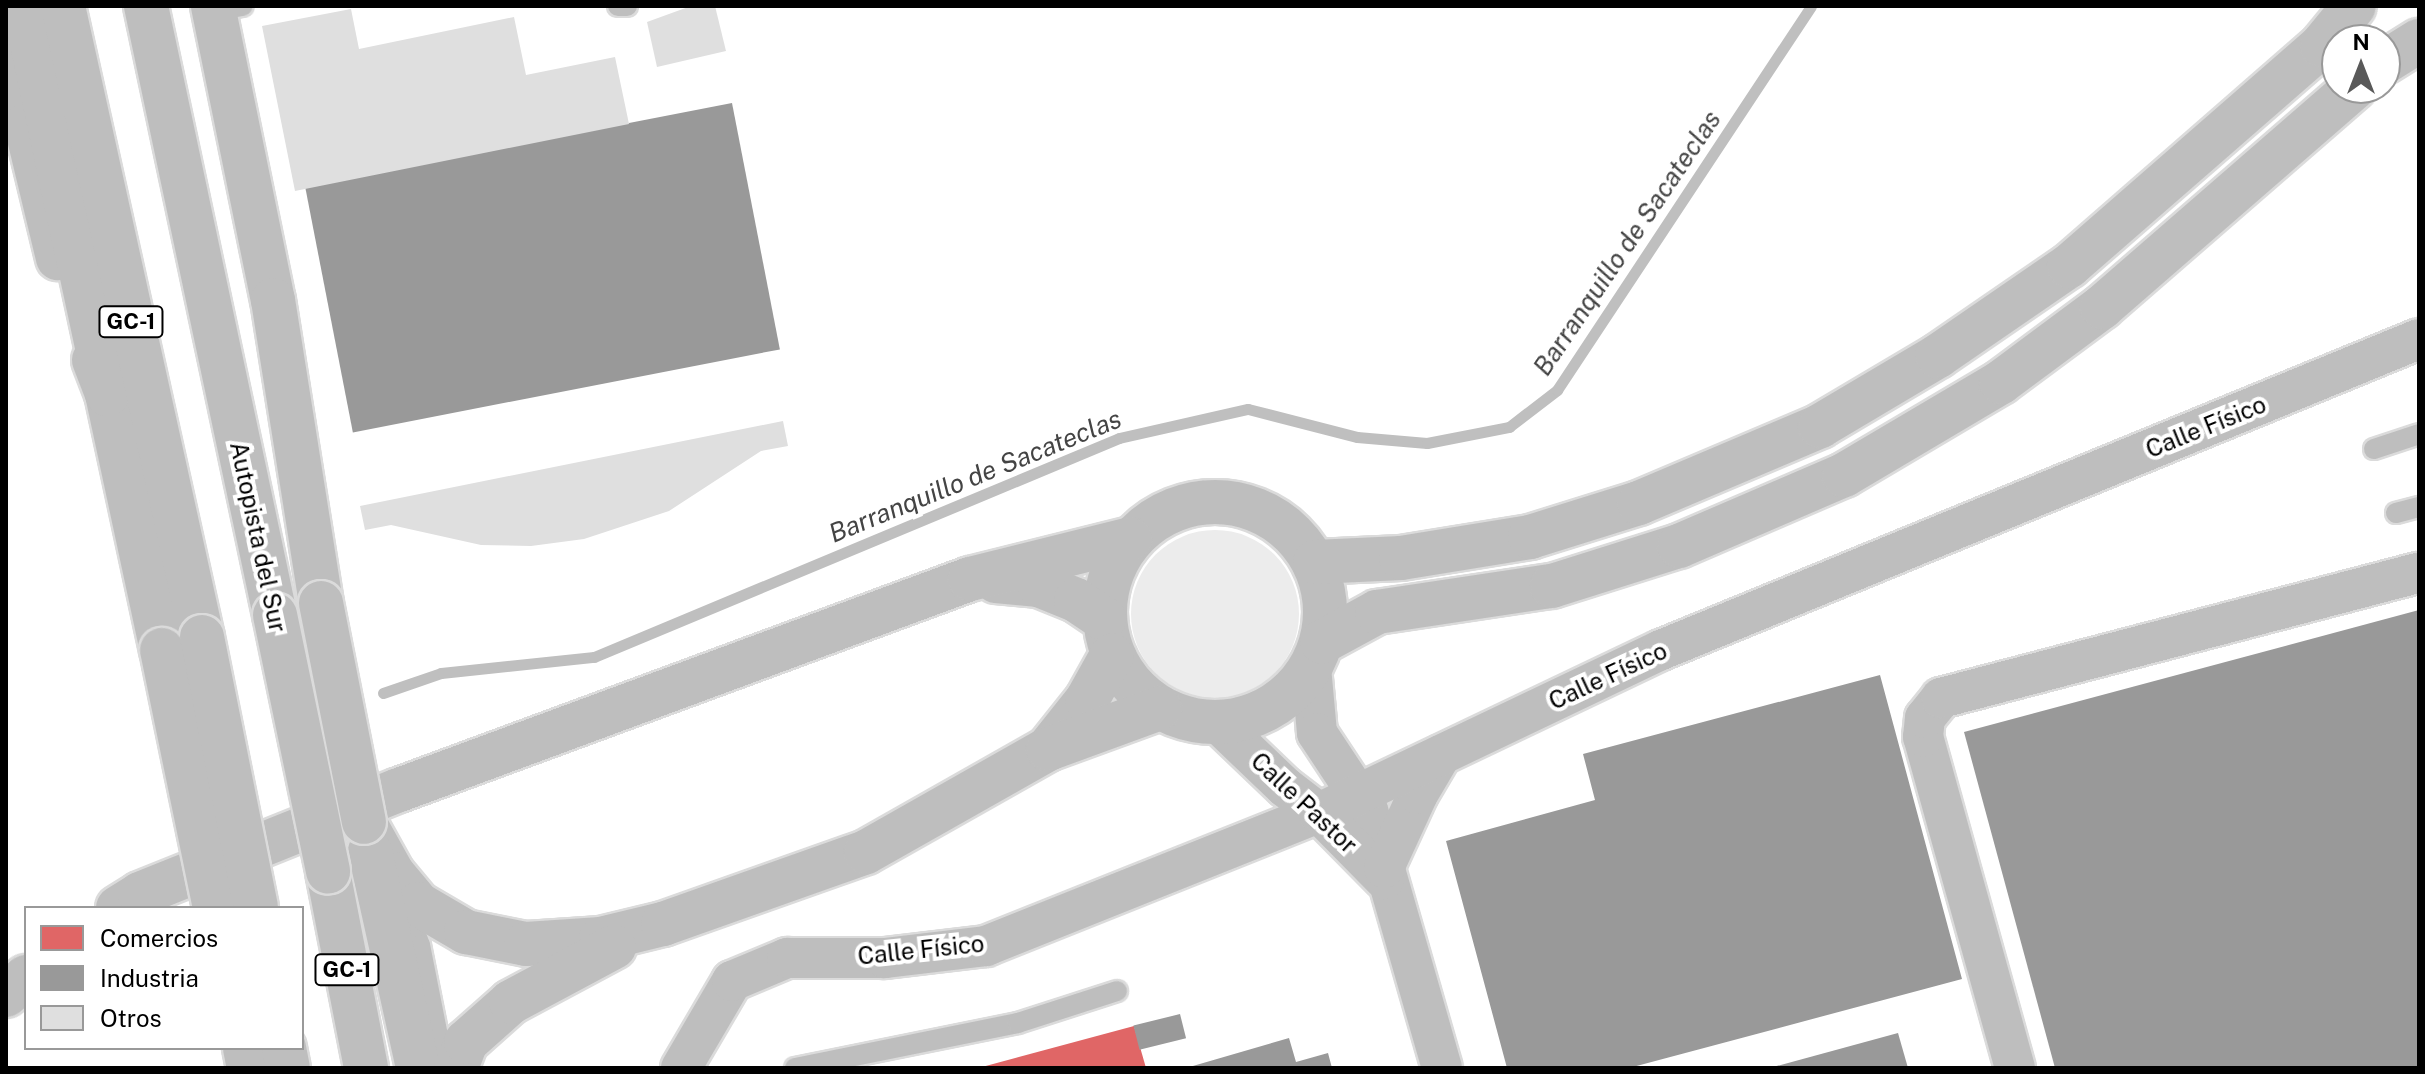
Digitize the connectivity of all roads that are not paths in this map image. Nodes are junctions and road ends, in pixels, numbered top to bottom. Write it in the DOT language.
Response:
graph roads {
  1 [pos="24,6"];
  2 [pos="63,6"];
  3 [pos="146,6"];
  4 [pos="618,6"];
  5 [pos="627,6"];
  6 [pos="2354,6"];
  7 [pos="223,8"];
  8 [pos="6,22"];
  9 [pos="2419,41"];
  10 [pos="2401,52"];
  11 [pos="2336,104"];
  12 [pos="16,113"];
  13 [pos="2419,339"];
  14 [pos="107,394"];
  15 [pos="2419,434"];
  16 [pos="2374,449"];
  17 [pos="2419,507"];
  18 [pos="2396,513"];
  19 [pos="1130,539"];
  20 [pos="1315,562"];
  21 [pos="2419,573"];
  22 [pos="970,579"];
  23 [pos="1108,637"];
  24 [pos="182,643"];
  25 [pos="1316,655"];
  26 [pos="1160,708"];
  27 [pos="1217,722"];
  28 [pos="1048,749"];
  29 [pos="1441,755"];
  30 [pos="1358,794"];
  31 [pos="1319,813"];
  32 [pos="366,830"];
  33 [pos="393,874"];
  34 [pos="1386,876"];
  35 [pos="121,906"];
  36 [pos="215,906"];
  37 [pos="255,906"];
  38 [pos="663,924"];
  39 [pos="24,979"];
  40 [pos="1117,991"];
  41 [pos="6,995"];
  42 [pos="366,1068"];
  43 [pos="418,1068"];
  44 [pos="441,1068"];
  45 [pos="456,1068"];
  46 [pos="681,1068"];
  47 [pos="795,1068"];
  48 [pos="1442,1068"];
  49 [pos="2015,1068"];
  1 -- 14 [label="main road"];
  2 -- 24 [label="main road, GC-1"];
  3 -- 42 [label="main road, Autopista del Sur / GC-1, bridge"];
  4 -- 5 [label="lane"];
  6 -- 20 [label="main road"];
  7 -- 32 [label="main road, bridge"];
  8 -- 12 [label="main road"];
  9 -- 10 [label="main road"];
  11 -- 25 [label="main road"];
  12 -- 14 [label="main road"];
  13 -- 29 [label="street, Calle Físico"];
  14 -- 24 [label="main road"];
  15 -- 16 [label="lane"];
  17 -- 18 [label="lane"];
  19 -- 20 [label="main road"];
  19 -- 22 [label="main road"];
  19 -- 23 [label="main road"];
  20 -- 25 [label="main road"];
  21 -- 49 [label="street"];
  22 -- 23 [label="main road"];
  22 -- 35 [label="main road"];
  23 -- 26 [label="main road"];
  23 -- 28 [label="main road"];
  24 -- 36 [label="main road, bridge"];
  24 -- 37 [label="main road, GC-1, bridge"];
  25 -- 27 [label="main road"];
  25 -- 30 [label="street, Calle Pastor"];
  26 -- 27 [label="main road"];
  26 -- 28 [label="main road"];
  27 -- 31 [label="street, Calle Pastor"];
  28 -- 38 [label="main road"];
  29 -- 30 [label="street, Calle Físico"];
  29 -- 34 [label="street"];
  30 -- 31 [label="street, Calle Físico"];
  30 -- 34 [label="street, Calle Pastor"];
  31 -- 34 [label="street, Calle Pastor"];
  31 -- 46 [label="street, Calle Físico"];
  32 -- 33 [label="main road"];
  32 -- 43 [label="main road"];
  33 -- 38 [label="main road"];
  33 -- 44 [label="lane"];
  34 -- 48 [label="street, Calle Pastor"];
  38 -- 45 [label="main road"];
  39 -- 41 [label="main road"];
  40 -- 47 [label="lane"];
}
